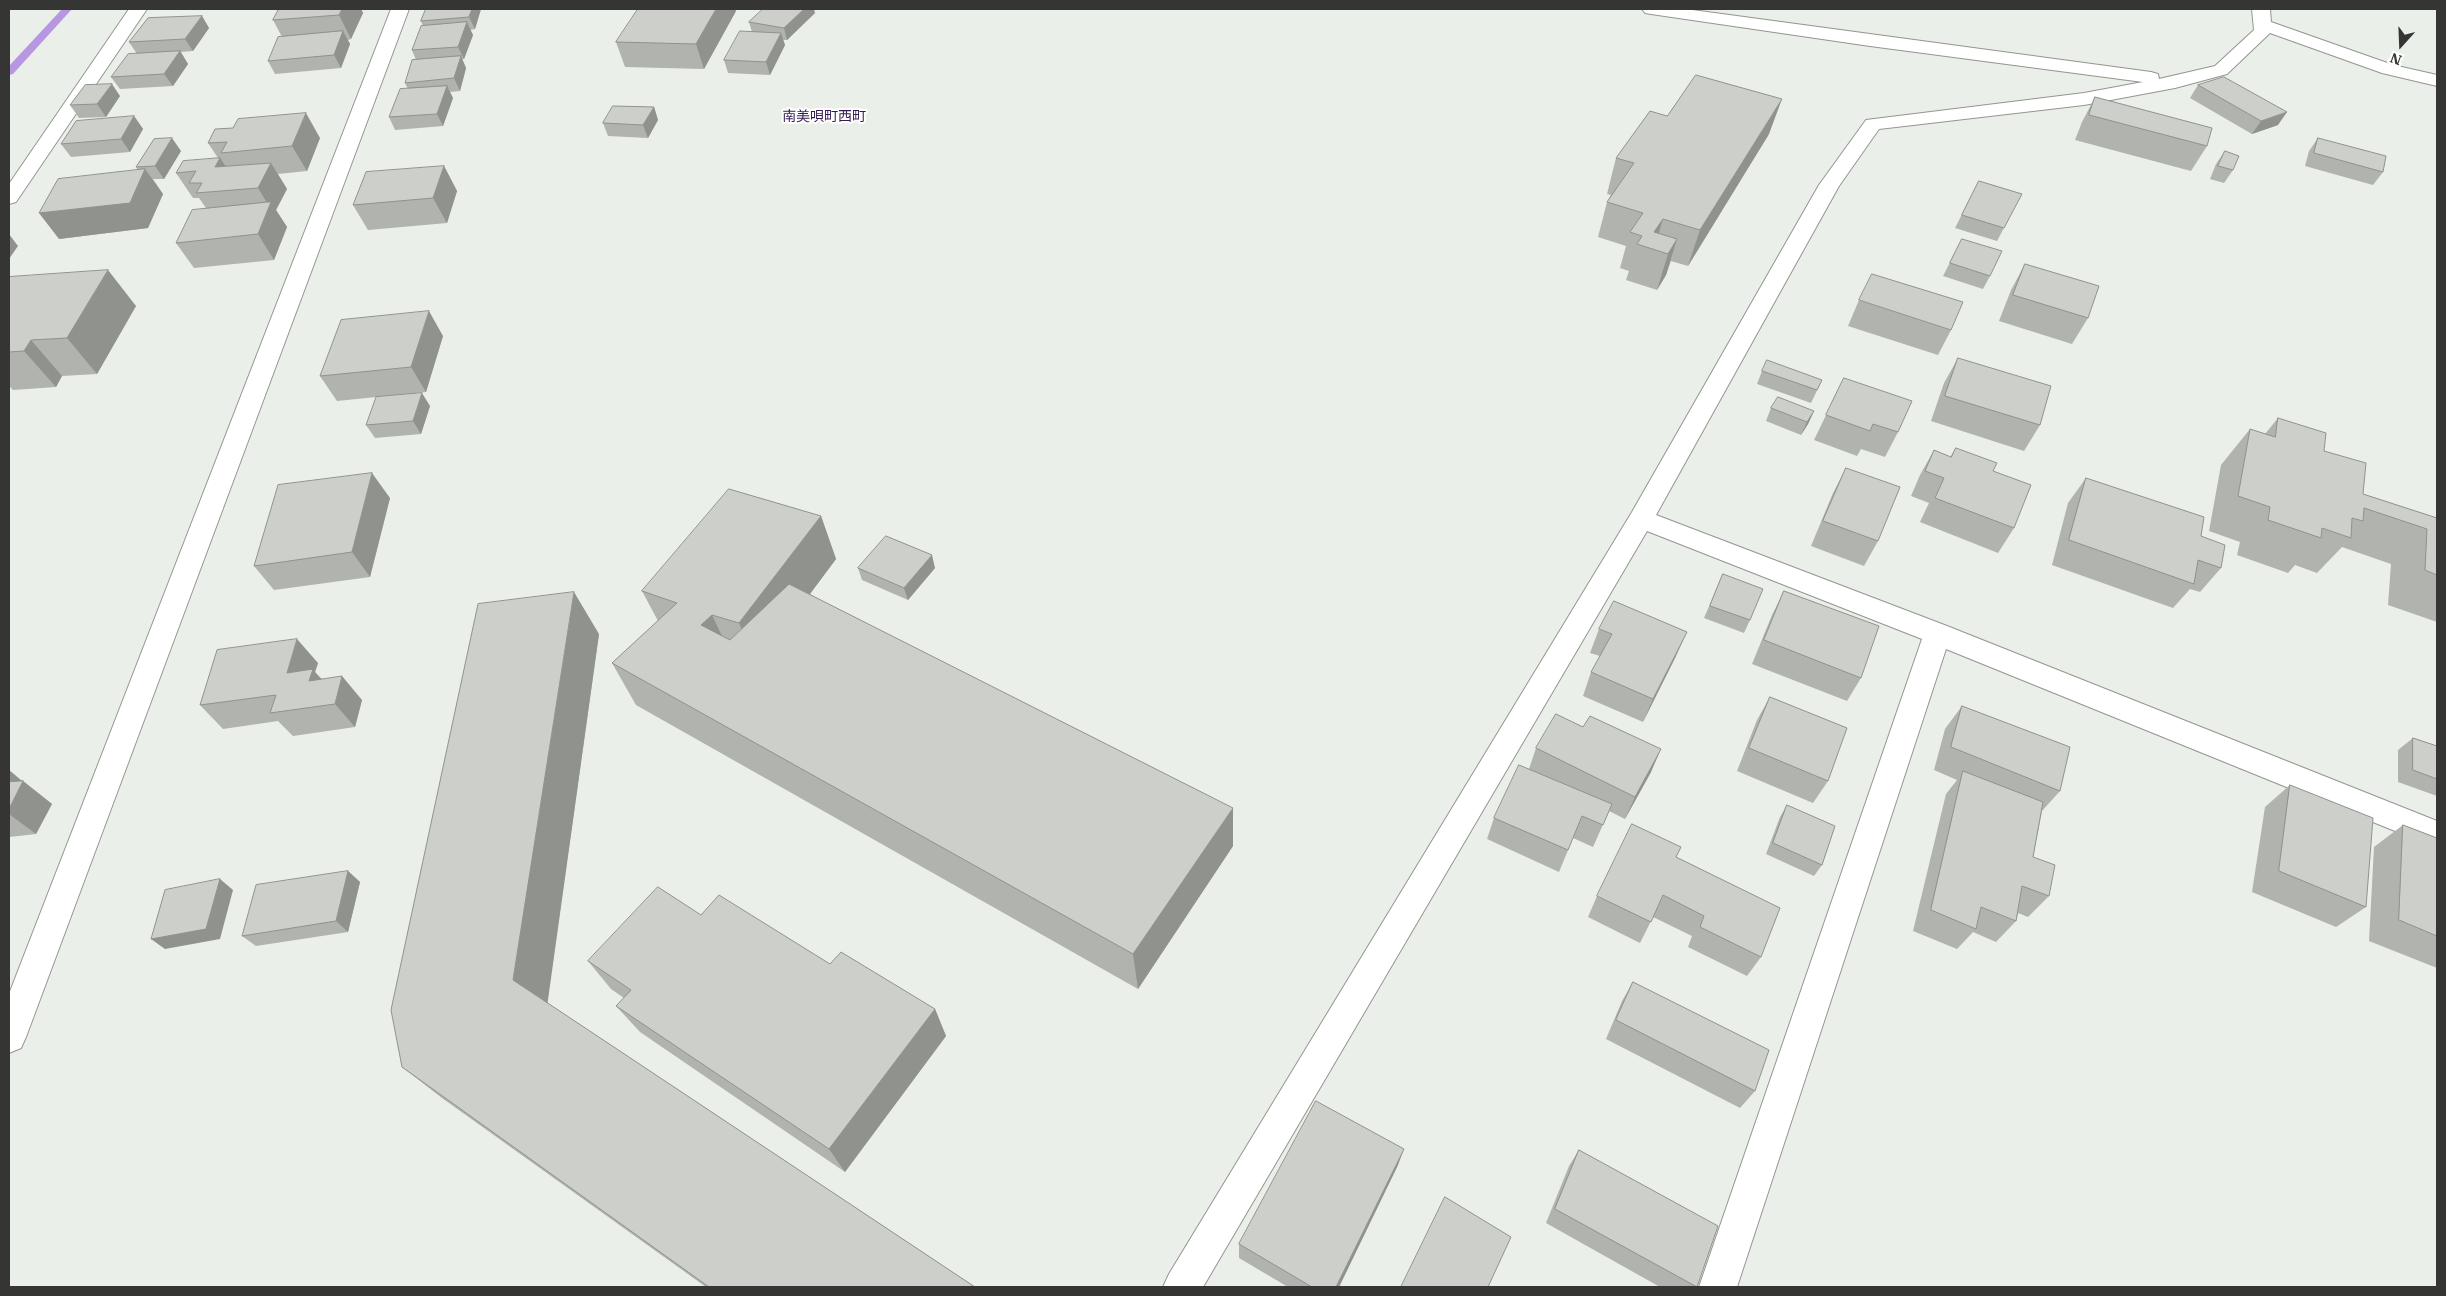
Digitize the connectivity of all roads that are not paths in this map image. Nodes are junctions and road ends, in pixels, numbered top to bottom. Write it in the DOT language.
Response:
graph roads {
  1 [pos="138,9"];
  2 [pos="400,9"];
  3 [pos="1651,9"];
  4 [pos="2262,17"];
  5 [pos="2437,80"];
  6 [pos="2175,82"];
  7 [pos="9,198"];
  8 [pos="1641,519"];
  9 [pos="1937,634"];
  10 [pos="2437,836"];
  11 [pos="9,1037"];
  12 [pos="1182,1287"];
  13 [pos="1718,1287"];
  1 -- 7 [label="street"];
  2 -- 11 [label="street"];
  3 -- 6 [label="street"];
  4 -- 5 [label="street"];
  4 -- 6 [label="street"];
  6 -- 8 [label="street"];
  8 -- 9 [label="street"];
  8 -- 12 [label="street"];
  9 -- 10 [label="street"];
  9 -- 13 [label="street"];
}
